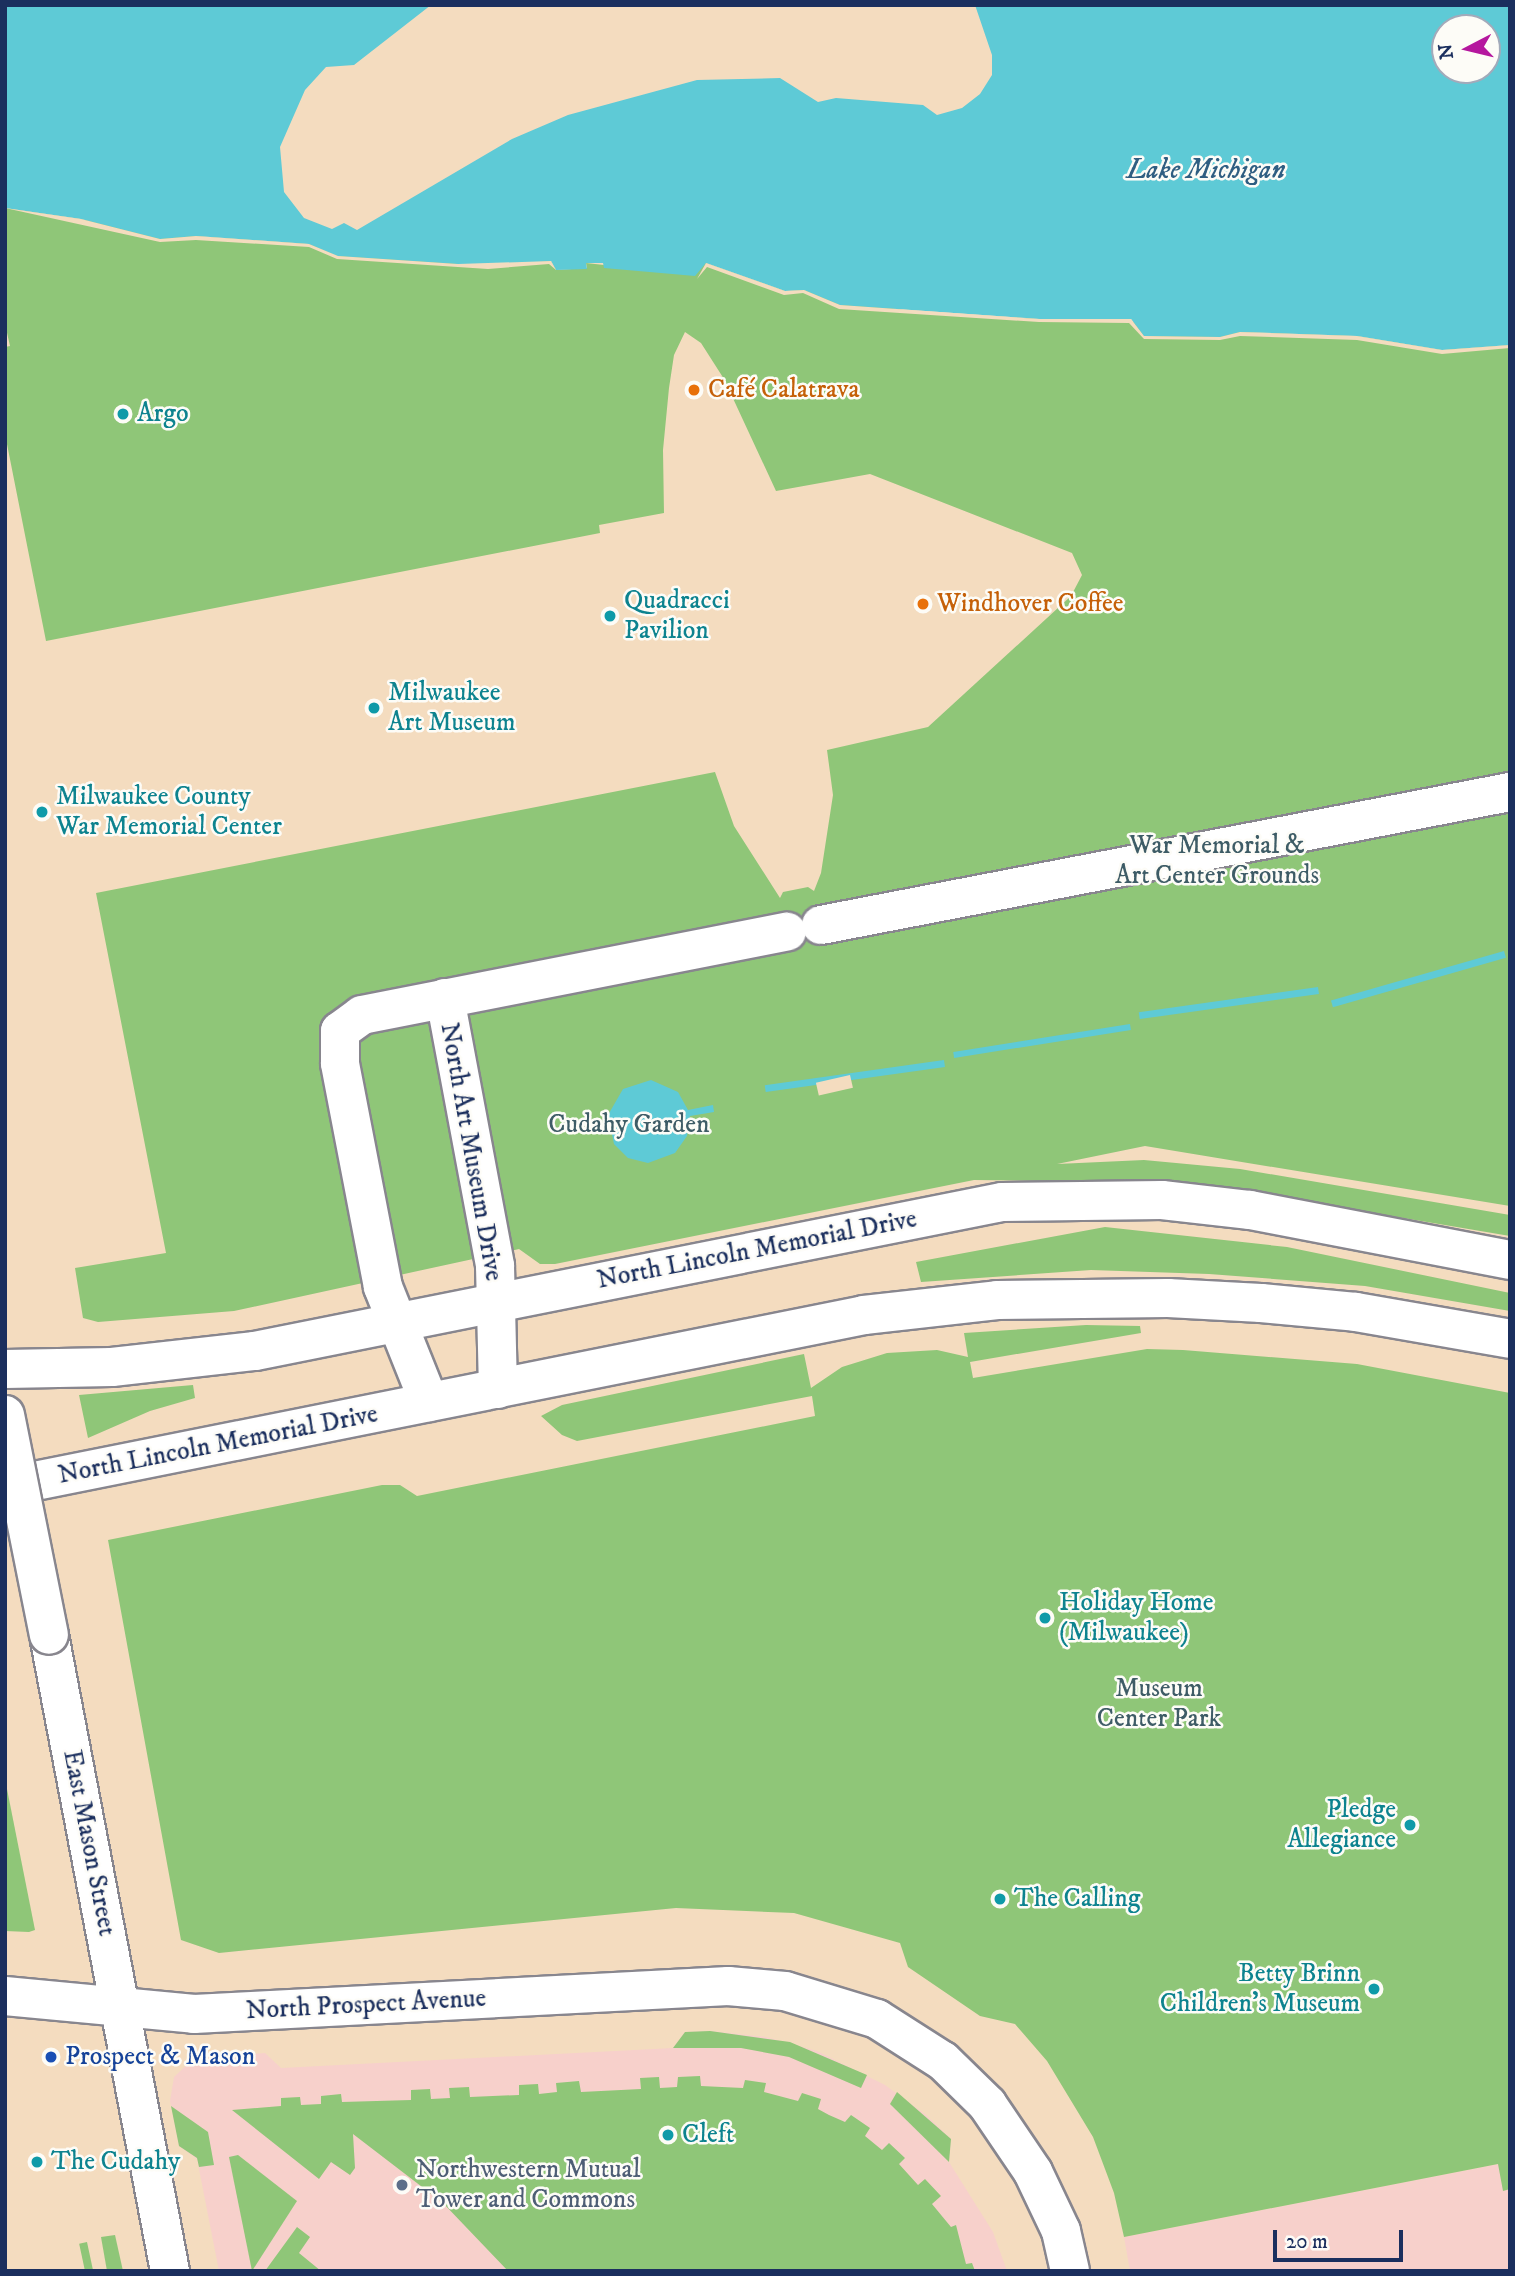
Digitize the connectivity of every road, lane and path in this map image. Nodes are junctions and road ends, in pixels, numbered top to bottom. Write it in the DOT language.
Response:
graph roads {
  1 [pos="1510,792"];
  2 [pos="444,998"];
  3 [pos="1510,1260"];
  4 [pos="496,1302"];
  5 [pos="397,1322"];
  6 [pos="1510,1339"];
  7 [pos="5,1369"];
  8 [pos="498,1390"];
  9 [pos="429,1402"];
  10 [pos="5,1415"];
  11 [pos="5,1487"];
  12 [pos="5,1996"];
  13 [pos="119,2008"];
  14 [pos="170,2271"];
  15 [pos="1070,2271"];
  1 -- 2 [label="main road, North Art Museum Drive"];
  2 -- 4 [label="main road, North Art Museum Drive"];
  2 -- 5 [label="main road, North Art Museum Drive"];
  3 -- 4 [label="main road, North Lincoln Memorial Drive"];
  4 -- 5 [label="main road, North Lincoln Memorial Drive"];
  4 -- 8 [label="main road, North Art Museum Drive"];
  5 -- 7 [label="main road, North Lincoln Memorial Drive"];
  5 -- 9 [label="main road, North Art Museum Drive"];
  6 -- 8 [label="main road, North Lincoln Memorial Drive"];
  8 -- 9 [label="main road, North Lincoln Memorial Drive"];
  9 -- 11 [label="main road, North Lincoln Memorial Drive"];
  10 -- 13 [label="main road, East Mason Street, bridge"];
  12 -- 13 [label="main road, North Prospect Avenue"];
  13 -- 14 [label="main road, East Mason Street"];
  13 -- 15 [label="main road, North Prospect Avenue"];
}
